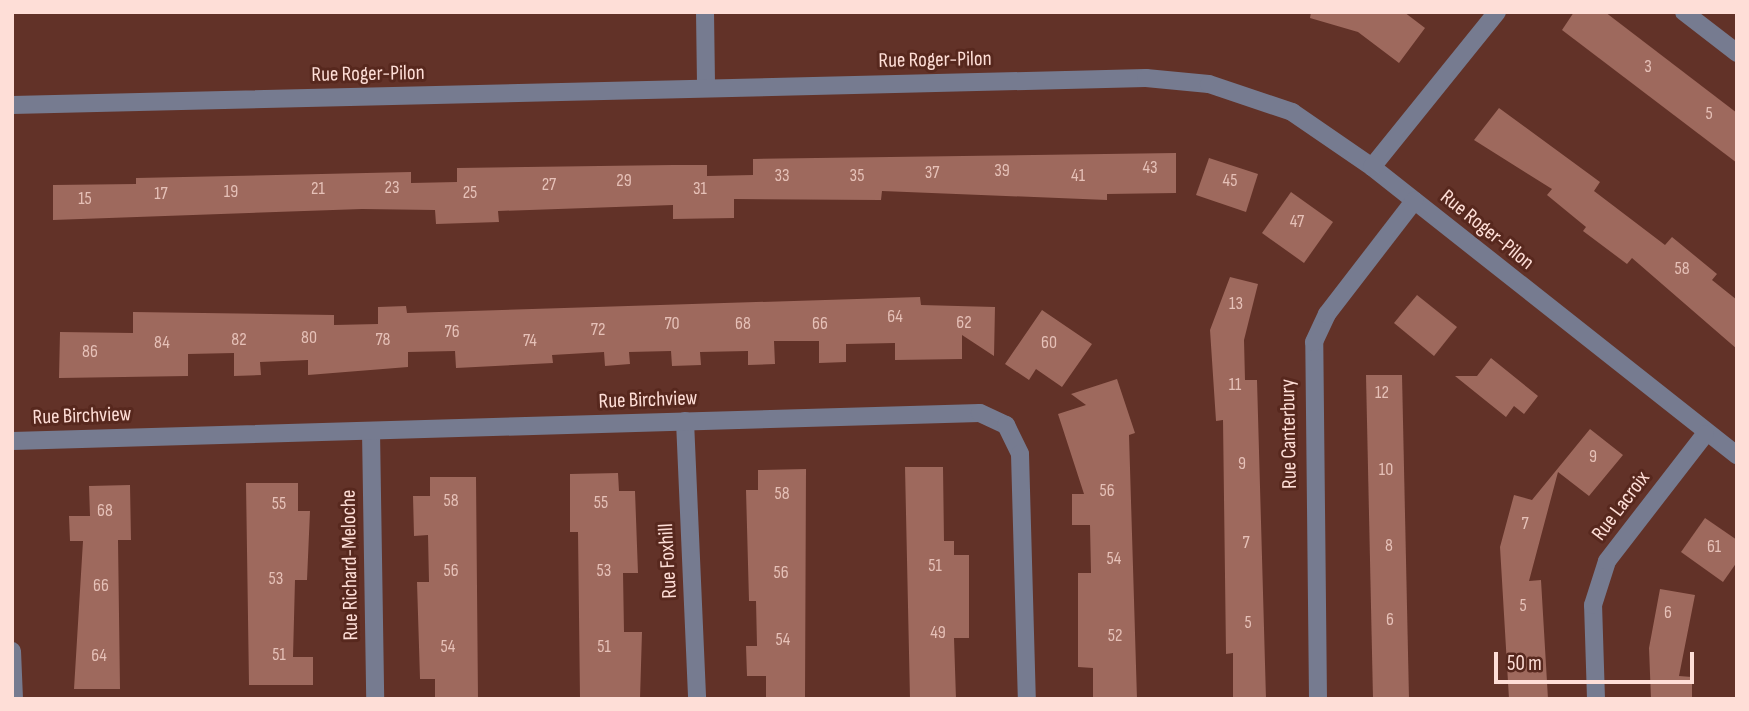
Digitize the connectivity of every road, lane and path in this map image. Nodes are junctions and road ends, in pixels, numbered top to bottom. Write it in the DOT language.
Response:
graph roads {
  1 [pos="705,12"];
  2 [pos="1497,12"];
  3 [pos="1684,12"];
  4 [pos="1737,53"];
  5 [pos="706,88"];
  6 [pos="12,105"];
  7 [pos="1372,167"];
  8 [pos="1414,201"];
  9 [pos="685,421"];
  10 [pos="371,431"];
  11 [pos="1705,434"];
  12 [pos="12,441"];
  13 [pos="1737,455"];
  14 [pos="12,651"];
  15 [pos="14,699"];
  16 [pos="374,699"];
  17 [pos="697,699"];
  18 [pos="1027,699"];
  19 [pos="1318,699"];
  20 [pos="1596,699"];
  1 -- 5 [label="street"];
  2 -- 7 [label="street"];
  3 -- 4 [label="street"];
  5 -- 6 [label="street, Rue Roger-Pilon"];
  5 -- 7 [label="street, Rue Roger-Pilon"];
  7 -- 8 [label="street, Rue Roger-Pilon"];
  8 -- 11 [label="street, Rue Roger-Pilon"];
  8 -- 19 [label="street, Rue Canterbury"];
  9 -- 10 [label="street, Rue Birchview"];
  9 -- 17 [label="street, Rue Foxhill"];
  9 -- 18 [label="street, Rue Birchview"];
  10 -- 12 [label="street, Rue Birchview"];
  10 -- 16 [label="street, Rue Richard-Meloche"];
  11 -- 13 [label="street, Rue Roger-Pilon"];
  11 -- 20 [label="street, Rue Lacroix"];
  14 -- 15 [label="street"];
}
